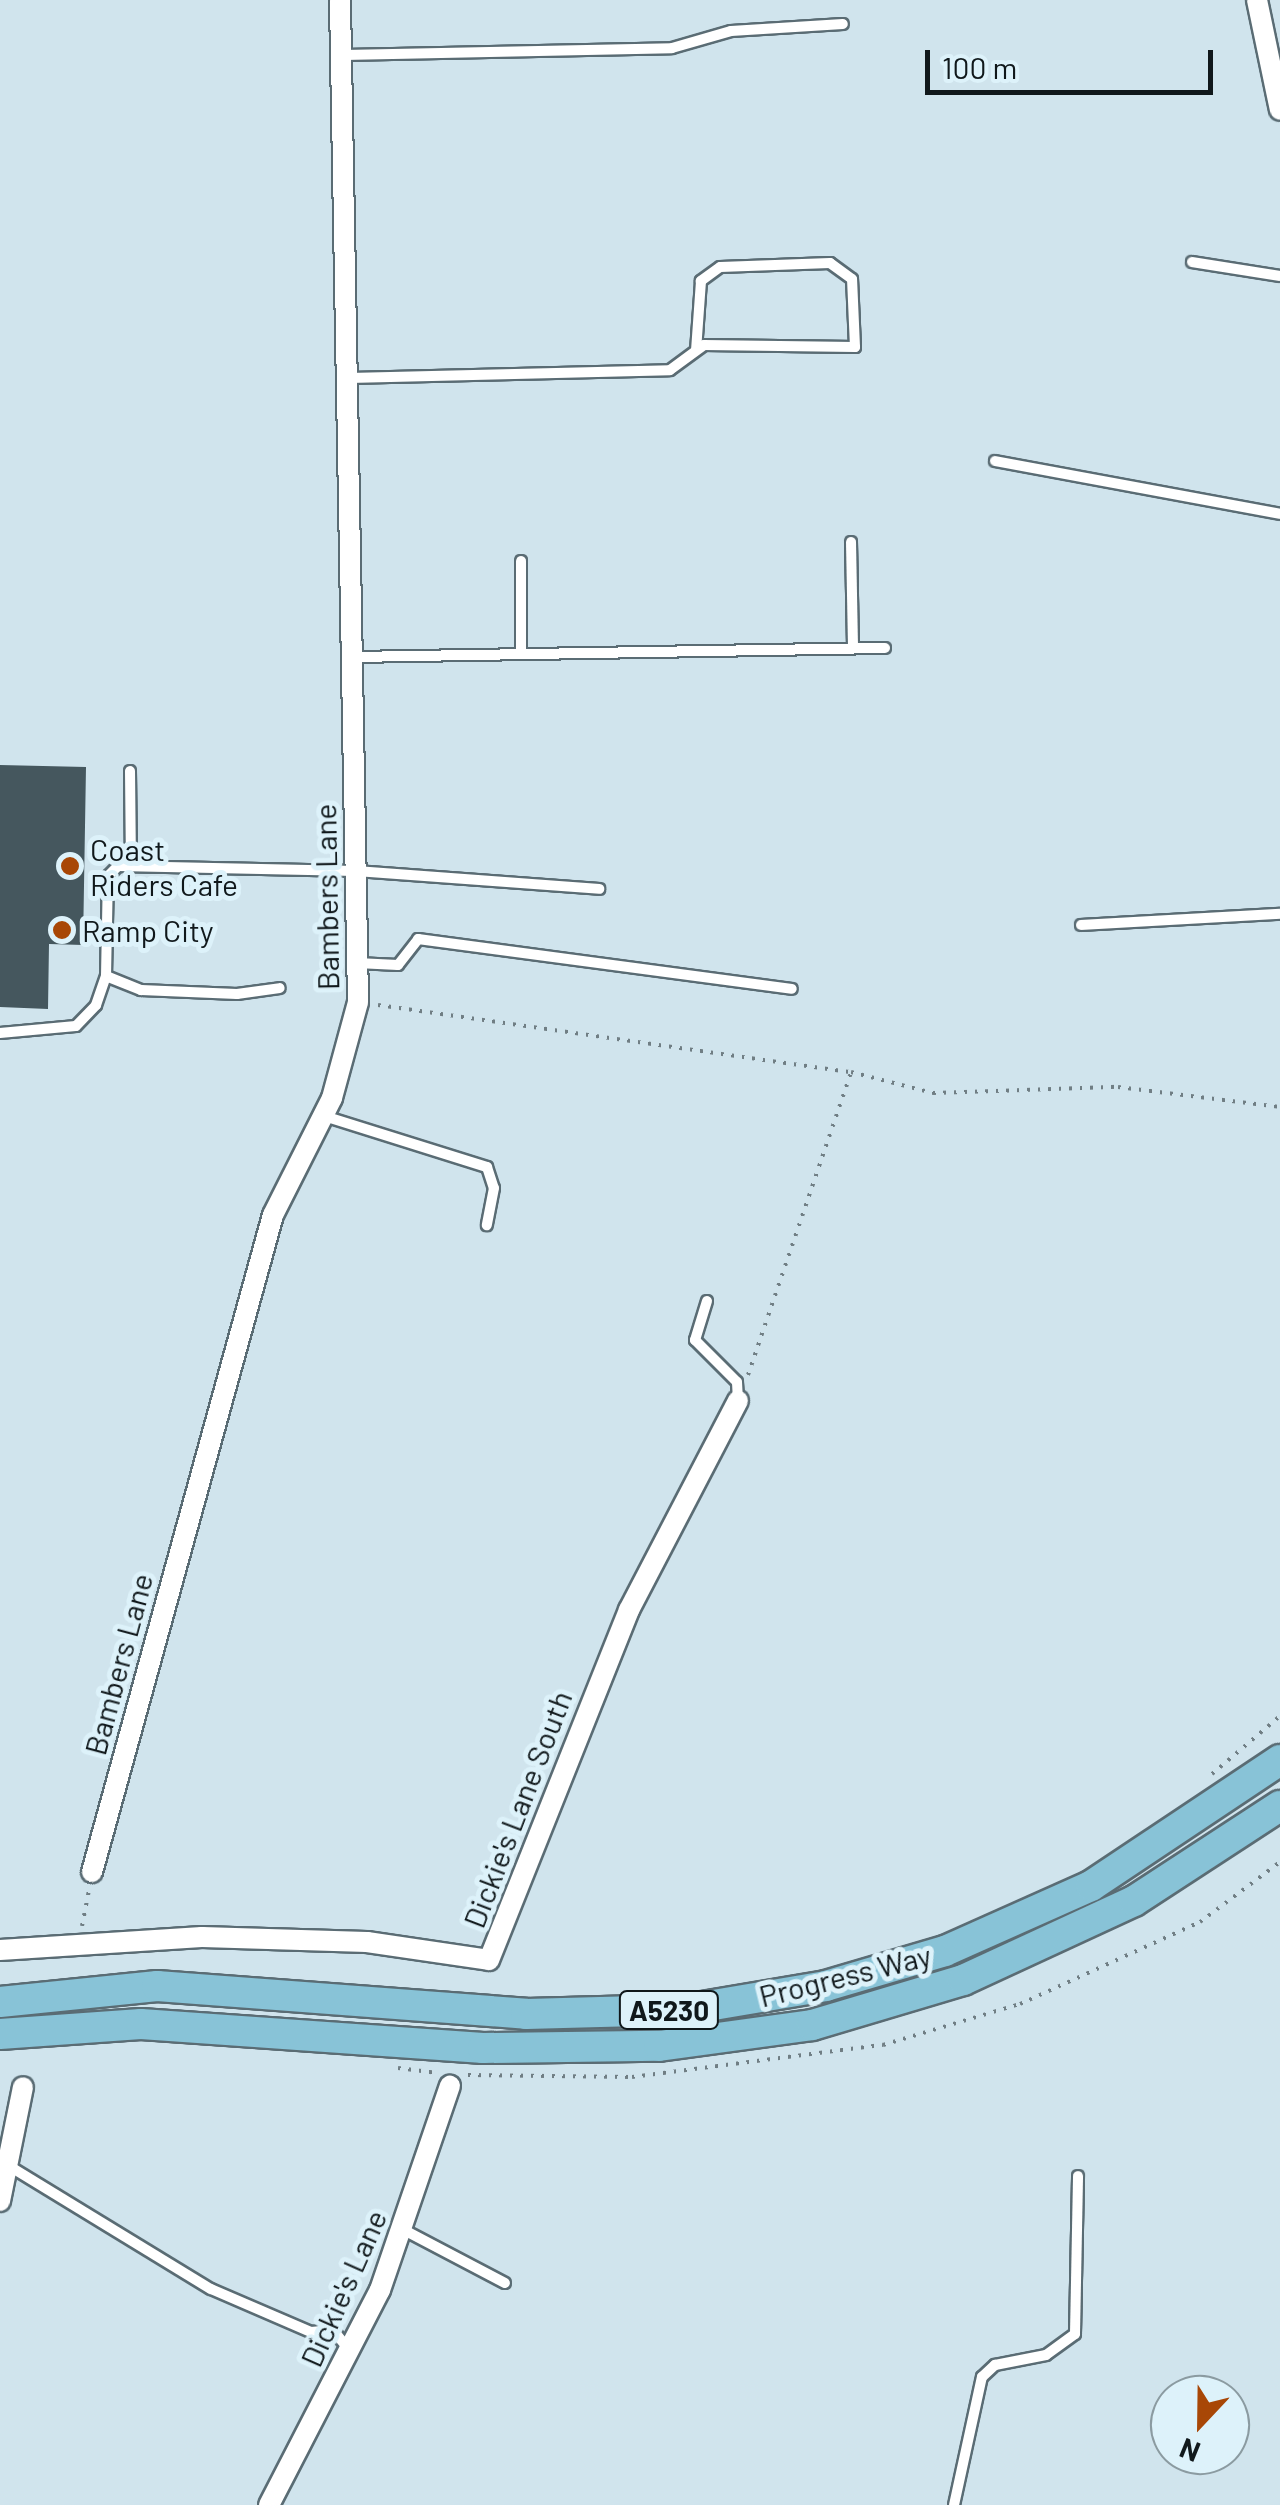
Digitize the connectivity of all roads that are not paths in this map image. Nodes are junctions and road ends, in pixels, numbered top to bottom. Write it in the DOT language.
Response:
graph roads {
  1 [pos="340,0"];
  2 [pos="1257,0"];
  3 [pos="843,24"];
  4 [pos="344,55"];
  5 [pos="1280,110"];
  6 [pos="1192,262"];
  7 [pos="1280,276"];
  8 [pos="696,350"];
  9 [pos="348,378"];
  10 [pos="995,461"];
  11 [pos="1280,514"];
  12 [pos="851,542"];
  13 [pos="521,562"];
  14 [pos="853,648"];
  15 [pos="885,648"];
  16 [pos="521,654"];
  17 [pos="353,657"];
  18 [pos="130,771"];
  19 [pos="131,864"];
  20 [pos="356,871"];
  21 [pos="599,890"];
  22 [pos="1280,914"];
  23 [pos="1081,924"];
  24 [pos="357,963"];
  25 [pos="106,976"];
  26 [pos="280,988"];
  27 [pos="792,989"];
  28 [pos="0,1033"];
  29 [pos="323,1116"];
  30 [pos="487,1224"];
  31 [pos="708,1300"];
  32 [pos="738,1401"];
  33 [pos="1280,1760"];
  34 [pos="1280,1806"];
  35 [pos="92,1872"];
  36 [pos="0,1950"];
  37 [pos="0,2002"];
  38 [pos="0,2034"];
  39 [pos="24,2086"];
  40 [pos="450,2086"];
  41 [pos="5,2164"];
  42 [pos="1078,2176"];
  43 [pos="0,2201"];
  44 [pos="404,2230"];
  45 [pos="504,2283"];
  46 [pos="350,2352"];
  47 [pos="269,2505"];
  48 [pos="954,2505"];
  1 -- 4 [label="street, Bambers Lane"];
  2 -- 5 [label="street"];
  3 -- 4 [label="lane"];
  4 -- 9 [label="street, Bambers Lane"];
  6 -- 7 [label="lane"];
  8 -- 8 [label="lane"];
  8 -- 9 [label="lane"];
  9 -- 17 [label="street, Bambers Lane"];
  10 -- 11 [label="lane"];
  12 -- 14 [label="lane"];
  13 -- 16 [label="lane"];
  14 -- 15 [label="lane"];
  14 -- 16 [label="lane"];
  16 -- 17 [label="lane"];
  17 -- 20 [label="street, Bambers Lane"];
  18 -- 19 [label="lane"];
  19 -- 20 [label="lane"];
  19 -- 25 [label="lane"];
  20 -- 21 [label="lane"];
  20 -- 24 [label="street, Bambers Lane"];
  22 -- 23 [label="lane"];
  24 -- 27 [label="lane"];
  24 -- 29 [label="street, Bambers Lane"];
  25 -- 26 [label="lane"];
  25 -- 28 [label="lane"];
  29 -- 30 [label="lane"];
  29 -- 35 [label="street, Bambers Lane"];
  31 -- 32 [label="lane"];
  32 -- 36 [label="street, Dickie's Lane South"];
  33 -- 37 [label="main road, Progress Way / A5230"];
  34 -- 38 [label="main road, Progress Way / A5230"];
  39 -- 41 [label="street"];
  40 -- 44 [label="street, Dickie's Lane"];
  41 -- 43 [label="street"];
  41 -- 46 [label="lane"];
  42 -- 48 [label="lane"];
  44 -- 45 [label="lane"];
  44 -- 46 [label="street, Dickie's Lane"];
  46 -- 47 [label="street, Dickie's Lane"];
}
